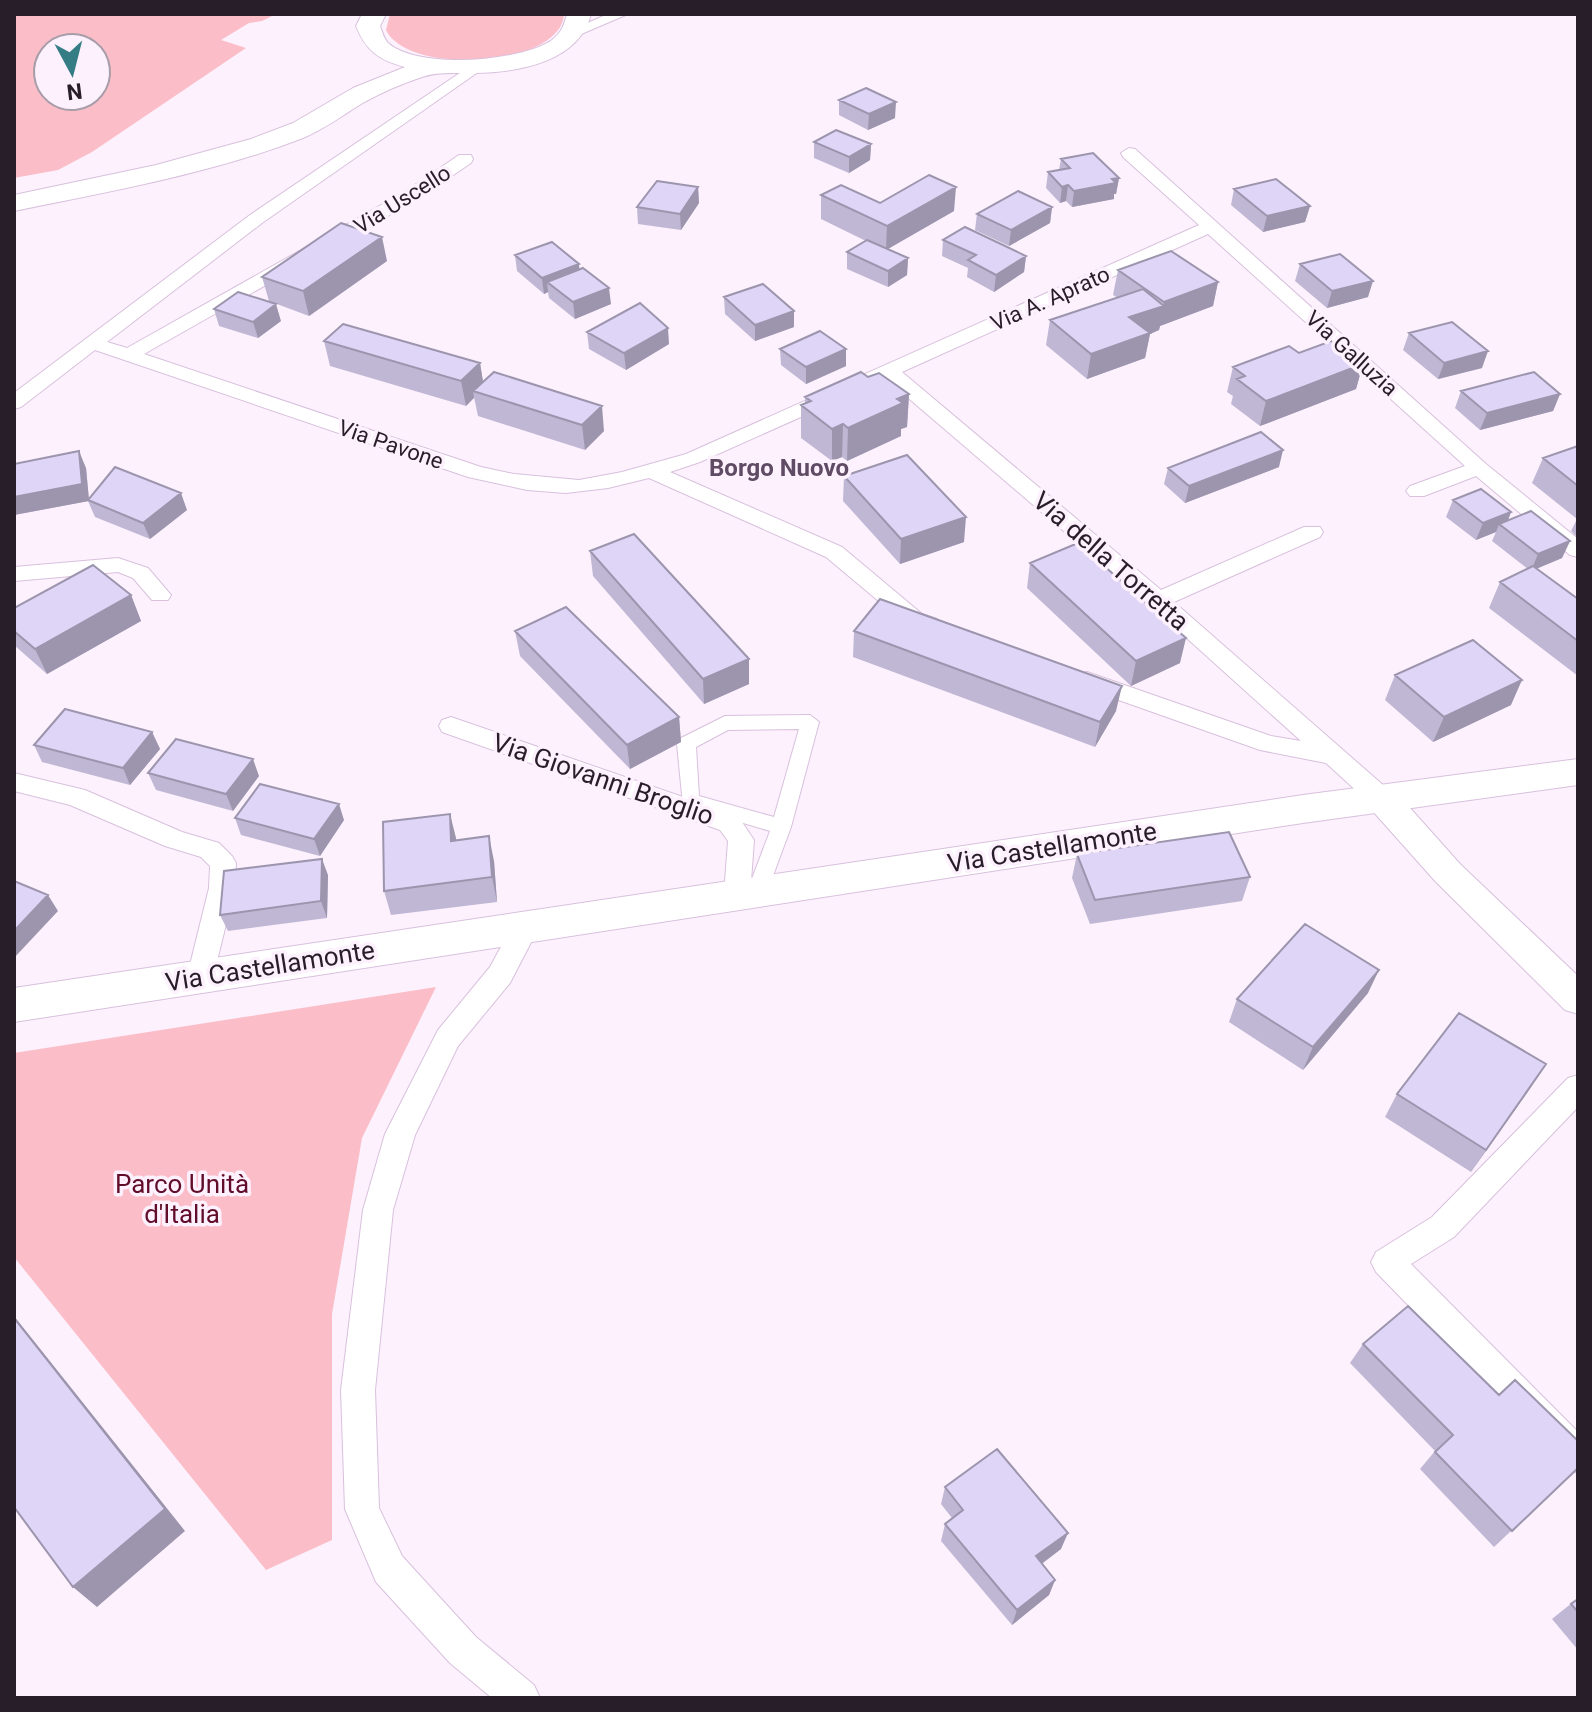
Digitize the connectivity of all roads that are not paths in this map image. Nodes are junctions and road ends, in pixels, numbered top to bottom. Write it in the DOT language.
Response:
graph roads {
  1 [pos="374,14"];
  2 [pos="621,14"];
  3 [pos="576,23"];
  4 [pos="378,47"];
  5 [pos="432,66"];
  6 [pos="476,67"];
  7 [pos="352,98"];
  8 [pos="1129,153"];
  9 [pos="465,159"];
  10 [pos="14,203"];
  11 [pos="1211,226"];
  12 [pos="95,344"];
  13 [pos="129,355"];
  14 [pos="888,370"];
  15 [pos="14,403"];
  16 [pos="693,458"];
  17 [pos="1479,468"];
  18 [pos="651,471"];
  19 [pos="1417,491"];
  20 [pos="1312,532"];
  21 [pos="1578,550"];
  22 [pos="14,574"];
  23 [pos="160,595"];
  24 [pos="1158,600"];
  25 [pos="944,629"];
  26 [pos="1062,671"];
  27 [pos="451,726"];
  28 [pos="1331,755"];
  29 [pos="1578,772"];
  30 [pos="14,782"];
  31 [pos="1382,799"];
  32 [pos="781,827"];
  33 [pos="747,894"];
  34 [pos="526,927"];
  35 [pos="201,977"];
  36 [pos="1578,999"];
  37 [pos="14,1005"];
  38 [pos="1578,1087"];
  39 [pos="1578,1456"];
  40 [pos="521,1698"];
  1 -- 4 [label="main road"];
  2 -- 3 [label="street"];
  3 -- 6 [label="main road"];
  4 -- 5 [label="main road"];
  4 -- 7 [label="main road"];
  5 -- 6 [label="main road"];
  5 -- 7 [label="main road"];
  6 -- 12 [label="street"];
  7 -- 10 [label="main road"];
  8 -- 11 [label="street, Via Galluzia"];
  9 -- 13 [label="street, Via Uscello"];
  11 -- 14 [label="street, Via A. Aprato"];
  11 -- 17 [label="street, Via Galluzia"];
  12 -- 13 [label="street, Via Pavone"];
  12 -- 15 [label="street"];
  13 -- 18 [label="street, Via Pavone"];
  14 -- 16 [label="street, Via A. Aprato"];
  14 -- 24 [label="street, Via della Torretta"];
  16 -- 18 [label="street, Via Pavone"];
  17 -- 19 [label="street"];
  17 -- 21 [label="street, Via Galluzia"];
  18 -- 25 [label="street"];
  20 -- 24 [label="street"];
  22 -- 23 [label="street"];
  24 -- 28 [label="street, Via della Torretta"];
  26 -- 28 [label="street"];
  27 -- 33 [label="street, Via Giovanni Broglio"];
  28 -- 31 [label="street, Via della Torretta"];
  29 -- 31 [label="main road, Via Castellamonte"];
  30 -- 35 [label="street"];
  31 -- 33 [label="main road, Via Castellamonte"];
  31 -- 36 [label="street, Via della Torretta"];
  32 -- 32 [label="street"];
  32 -- 33 [label="street"];
  33 -- 34 [label="main road, Via Castellamonte"];
  34 -- 35 [label="main road, Via Castellamonte"];
  34 -- 40 [label="street"];
  35 -- 37 [label="main road, Via Castellamonte"];
  38 -- 39 [label="street"];
}
